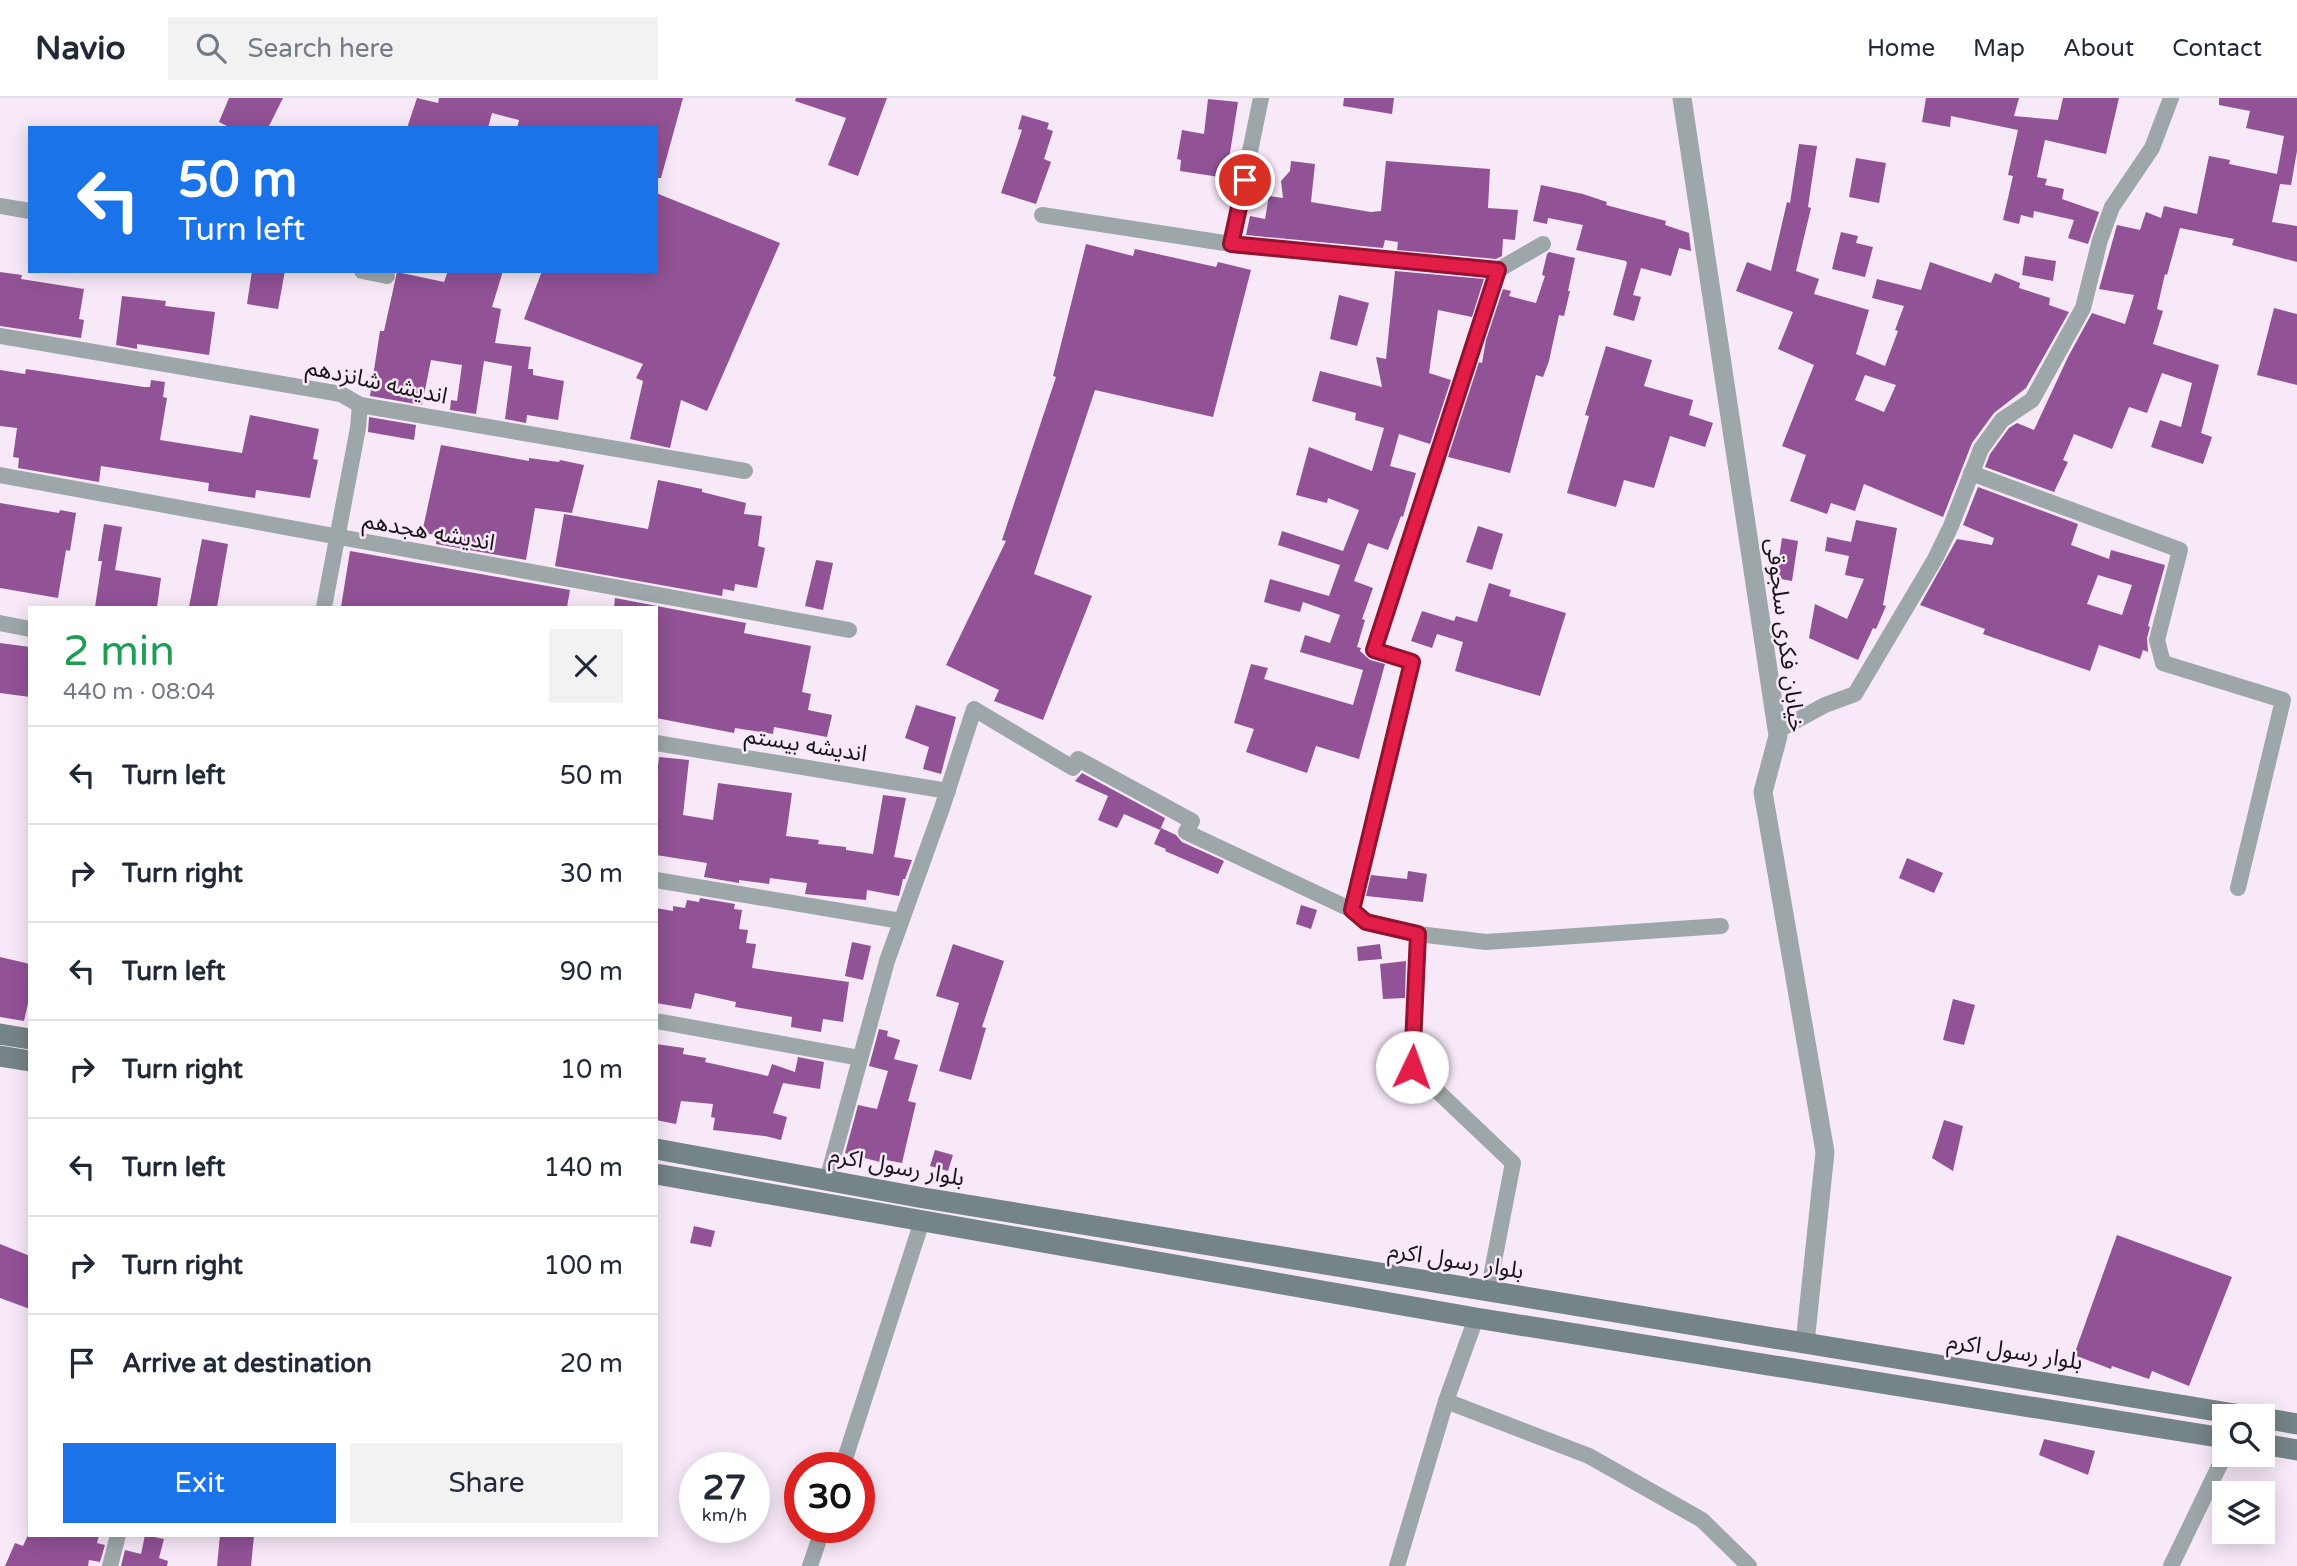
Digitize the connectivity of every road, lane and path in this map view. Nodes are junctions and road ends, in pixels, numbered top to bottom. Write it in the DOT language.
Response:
graph roads {
  1 [pos="1261,98"];
  2 [pos="1682,98"];
  3 [pos="2171,98"];
  4 [pos="0,206"];
  5 [pos="28,211"];
  6 [pos="1042,215"];
  7 [pos="1231,244"];
  8 [pos="1543,244"];
  9 [pos="1498,270"];
  10 [pos="372,273"];
  11 [pos="387,276"];
  12 [pos="0,336"];
  13 [pos="360,405"];
  14 [pos="745,471"];
  15 [pos="1971,473"];
  16 [pos="0,475"];
  17 [pos="337,537"];
  18 [pos="324,606"];
  19 [pos="0,623"];
  20 [pos="28,629"];
  21 [pos="849,630"];
  22 [pos="1777,731"];
  23 [pos="658,743"];
  24 [pos="948,791"];
  25 [pos="658,880"];
  26 [pos="2238,888"];
  27 [pos="1352,910"];
  28 [pos="901,921"];
  29 [pos="1721,926"];
  30 [pos="1418,934"];
  31 [pos="658,1021"];
  32 [pos="0,1034"];
  33 [pos="28,1039"];
  34 [pos="0,1056"];
  35 [pos="860,1058"];
  36 [pos="28,1061"];
  37 [pos="658,1149"];
  38 [pos="658,1174"];
  39 [pos="827,1180"];
  40 [pos="922,1221"];
  41 [pos="1488,1292"];
  42 [pos="1476,1318"];
  43 [pos="1805,1343"];
  44 [pos="1446,1401"];
  45 [pos="2212,1410"];
  46 [pos="2275,1421"];
  47 [pos="2297,1424"];
  48 [pos="2212,1436"];
  49 [pos="2275,1446"];
  50 [pos="2297,1450"];
  51 [pos="847,1452"];
  52 [pos="2219,1467"];
  53 [pos="117,1537"];
  54 [pos="818,1543"];
  55 [pos="110,1566"];
  56 [pos="810,1566"];
  57 [pos="1397,1566"];
  58 [pos="1749,1566"];
  59 [pos="2171,1566"];
  1 -- 7 [label="street"];
  2 -- 22 [label="street, خیابان فکری سلجوقی"];
  3 -- 15 [label="street"];
  4 -- 5 [label="street"];
  6 -- 7 [label="street"];
  7 -- 9 [label="street"];
  8 -- 9 [label="street"];
  9 -- 27 [label="street"];
  10 -- 11 [label="street"];
  12 -- 13 [label="street, اندیشه شانزدهم"];
  13 -- 14 [label="street, اندیشه شانزدهم"];
  13 -- 17 [label="street"];
  15 -- 22 [label="street"];
  15 -- 26 [label="street"];
  16 -- 17 [label="street, اندیشه هجدهم"];
  17 -- 18 [label="street"];
  17 -- 21 [label="street, اندیشه هجدهم"];
  19 -- 20 [label="street"];
  22 -- 43 [label="street, خیابان فکری سلجوقی"];
  23 -- 24 [label="street, اندیشه بیستم"];
  24 -- 27 [label="street"];
  24 -- 28 [label="street"];
  25 -- 28 [label="street"];
  27 -- 30 [label="street"];
  28 -- 35 [label="street"];
  29 -- 30 [label="street"];
  30 -- 41 [label="street"];
  31 -- 35 [label="street"];
  32 -- 33 [label="main road"];
  34 -- 36 [label="main road"];
  35 -- 39 [label="street"];
  37 -- 39 [label="main road, بلوار رسول اکرم"];
  38 -- 40 [label="main road"];
  39 -- 41 [label="main road, بلوار رسول اکرم"];
  40 -- 42 [label="main road"];
  40 -- 51 [label="street"];
  41 -- 43 [label="main road, بلوار رسول اکرم"];
  42 -- 44 [label="street"];
  42 -- 48 [label="main road"];
  43 -- 45 [label="main road, بلوار رسول اکرم"];
  44 -- 57 [label="street"];
  44 -- 58 [label="street"];
  46 -- 47 [label="main road"];
  49 -- 50 [label="main road"];
  52 -- 59 [label="street"];
  53 -- 55 [label="street"];
  54 -- 56 [label="street"];
}
